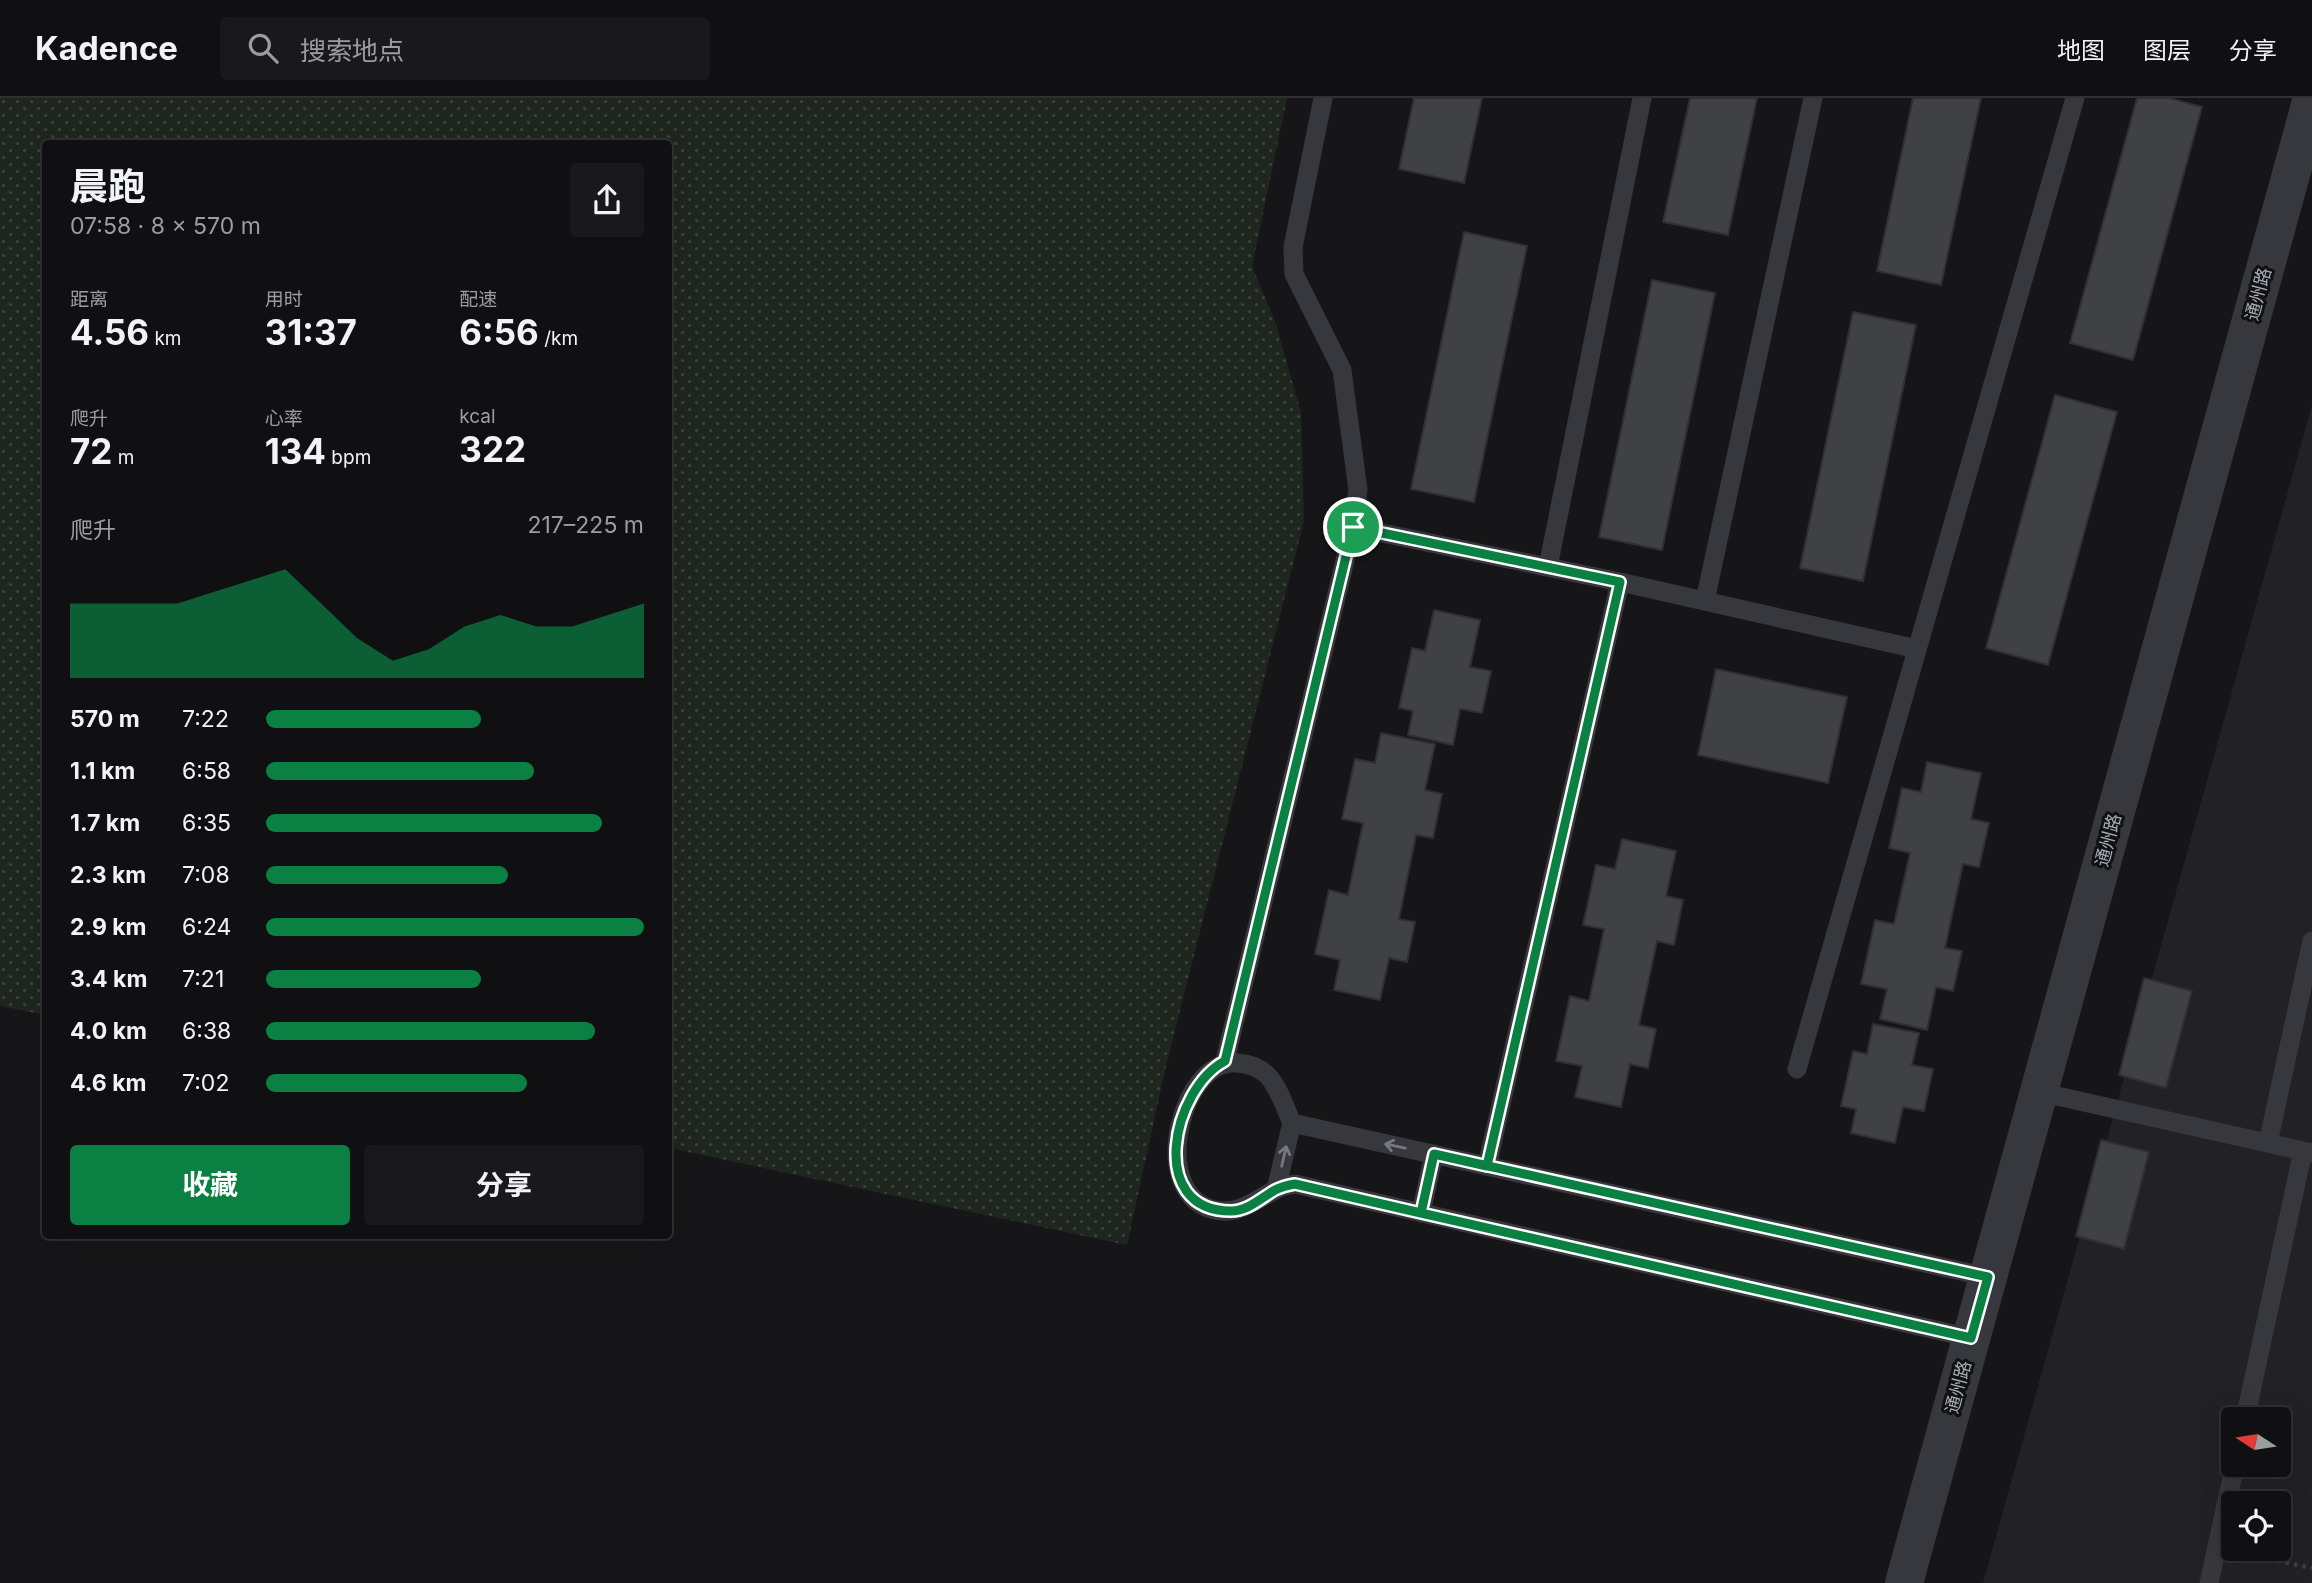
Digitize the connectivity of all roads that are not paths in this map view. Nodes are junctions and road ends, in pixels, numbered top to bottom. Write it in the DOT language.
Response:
graph roads {
  1 [pos="1324,98"];
  2 [pos="1642,98"];
  3 [pos="1813,98"];
  4 [pos="2075,98"];
  5 [pos="2312,98"];
  6 [pos="1353,527"];
  7 [pos="1548,567"];
  8 [pos="1620,582"];
  9 [pos="1705,601"];
  10 [pos="1917,649"];
  11 [pos="2312,941"];
  12 [pos="1225,1061"];
  13 [pos="1797,1069"];
  14 [pos="2039,1092"];
  15 [pos="1292,1123"];
  16 [pos="2268,1143"];
  17 [pos="2307,1152"];
  18 [pos="1434,1154"];
  19 [pos="1487,1166"];
  20 [pos="1276,1189"];
  21 [pos="1421,1213"];
  22 [pos="1988,1277"];
  23 [pos="1971,1338"];
  24 [pos="2248,1407"];
  25 [pos="2232,1477"];
  26 [pos="1904,1583"];
  27 [pos="2209,1583"];
  1 -- 6 [label="lane"];
  2 -- 7 [label="lane"];
  3 -- 9 [label="lane"];
  4 -- 10 [label="lane"];
  5 -- 14 [label="street, 通州路"];
  6 -- 7 [label="lane"];
  6 -- 12 [label="lane"];
  7 -- 8 [label="lane"];
  8 -- 9 [label="lane"];
  8 -- 19 [label="lane"];
  9 -- 10 [label="lane"];
  10 -- 13 [label="lane"];
  11 -- 16 [label="lane"];
  12 -- 15 [label="lane"];
  12 -- 20 [label="lane"];
  14 -- 16 [label="lane"];
  14 -- 22 [label="street, 通州路"];
  18 -- 15 [label="lane, one-way"];
  20 -- 15 [label="lane, one-way"];
  16 -- 17 [label="lane"];
  17 -- 24 [label="lane"];
  18 -- 19 [label="lane"];
  18 -- 21 [label="lane"];
  19 -- 22 [label="lane"];
  20 -- 21 [label="lane"];
  21 -- 23 [label="lane"];
  22 -- 23 [label="street, 通州路"];
  23 -- 26 [label="street, 通州路"];
  25 -- 27 [label="lane"];
}
